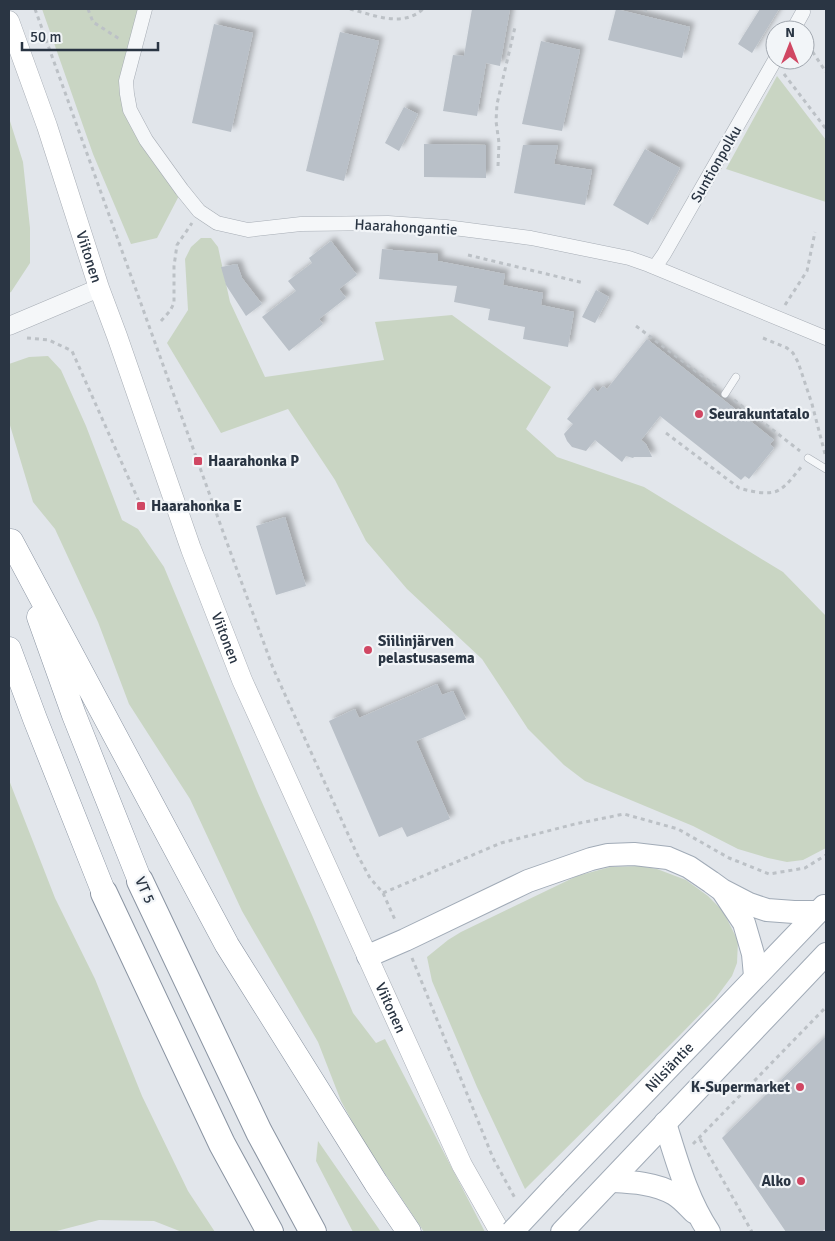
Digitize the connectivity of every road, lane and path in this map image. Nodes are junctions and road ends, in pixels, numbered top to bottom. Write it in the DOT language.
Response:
graph roads {
  1 [pos="35,9"];
  2 [pos="88,9"];
  3 [pos="145,9"];
  4 [pos="350,9"];
  5 [pos="423,9"];
  6 [pos="803,12"];
  7 [pos="799,20"];
  8 [pos="9,21"];
  9 [pos="515,27"];
  10 [pos="134,49"];
  11 [pos="815,55"];
  12 [pos="770,70"];
  13 [pos="782,70"];
  14 [pos="826,72"];
  15 [pos="826,128"];
  16 [pos="498,166"];
  17 [pos="200,211"];
  18 [pos="815,232"];
  19 [pos="468,256"];
  20 [pos="655,267"];
  21 [pos="584,283"];
  22 [pos="99,288"];
  23 [pos="786,304"];
  24 [pos="161,320"];
  25 [pos="9,326"];
  26 [pos="763,338"];
  27 [pos="826,338"];
  28 [pos="22,340"];
  29 [pos="736,377"];
  30 [pos="725,394"];
  31 [pos="666,433"];
  32 [pos="808,458"];
  33 [pos="826,459"];
  34 [pos="826,470"];
  35 [pos="141,506"];
  36 [pos="10,537"];
  37 [pos="9,650"];
  38 [pos="140,881"];
  39 [pos="722,890"];
  40 [pos="104,894"];
  41 [pos="822,908"];
  42 [pos="405,940"];
  43 [pos="826,954"];
  44 [pos="368,956"];
  45 [pos="755,976"];
  46 [pos="826,1007"];
  47 [pos="665,1123"];
  48 [pos="699,1139"];
  49 [pos="676,1159"];
  50 [pos="612,1180"];
  51 [pos="520,1208"];
  52 [pos="703,1224"];
  53 [pos="568,1226"];
  54 [pos="270,1232"];
  55 [pos="314,1232"];
  56 [pos="409,1232"];
  57 [pos="500,1232"];
  58 [pos="512,1232"];
  59 [pos="752,1232"];
  1 -- 42 [label="path"];
  2 -- 10 [label="path"];
  3 -- 10 [label="street, Haarahongantie"];
  4 -- 5 [label="path"];
  6 -- 7 [label="street"];
  8 -- 22 [label="main road, Viitonen"];
  9 -- 16 [label="path"];
  10 -- 17 [label="street, Haarahongantie"];
  11 -- 14 [label="path"];
  12 -- 20 [label="street, Suntionpolku"];
  13 -- 15 [label="path"];
  17 -- 20 [label="street, Haarahongantie"];
  17 -- 24 [label="path"];
  18 -- 23 [label="path"];
  19 -- 21 [label="path"];
  20 -- 27 [label="street, Haarahongantie"];
  22 -- 25 [label="street"];
  22 -- 44 [label="main road, Viitonen"];
  26 -- 33 [label="path"];
  28 -- 35 [label="path"];
  29 -- 30 [label="lane"];
  31 -- 32 [label="path"];
  32 -- 34 [label="lane"];
  36 -- 38 [label="highway, VT 5"];
  36 -- 56 [label="highway"];
  37 -- 40 [label="highway"];
  38 -- 55 [label="highway, VT 5"];
  39 -- 41 [label="main road"];
  39 -- 42 [label="main road"];
  39 -- 45 [label="main road"];
  40 -- 54 [label="highway"];
  41 -- 45 [label="main road, Nilsiäntie"];
  42 -- 44 [label="main road"];
  42 -- 51 [label="path"];
  43 -- 47 [label="main road"];
  44 -- 57 [label="main road, Viitonen"];
  45 -- 58 [label="main road, Nilsiäntie, bridge"];
  46 -- 48 [label="path"];
  47 -- 49 [label="main road"];
  47 -- 50 [label="main road"];
  48 -- 49 [label="path"];
  48 -- 59 [label="path"];
  49 -- 52 [label="main road"];
  50 -- 52 [label="main road"];
  50 -- 53 [label="main road"];
}
